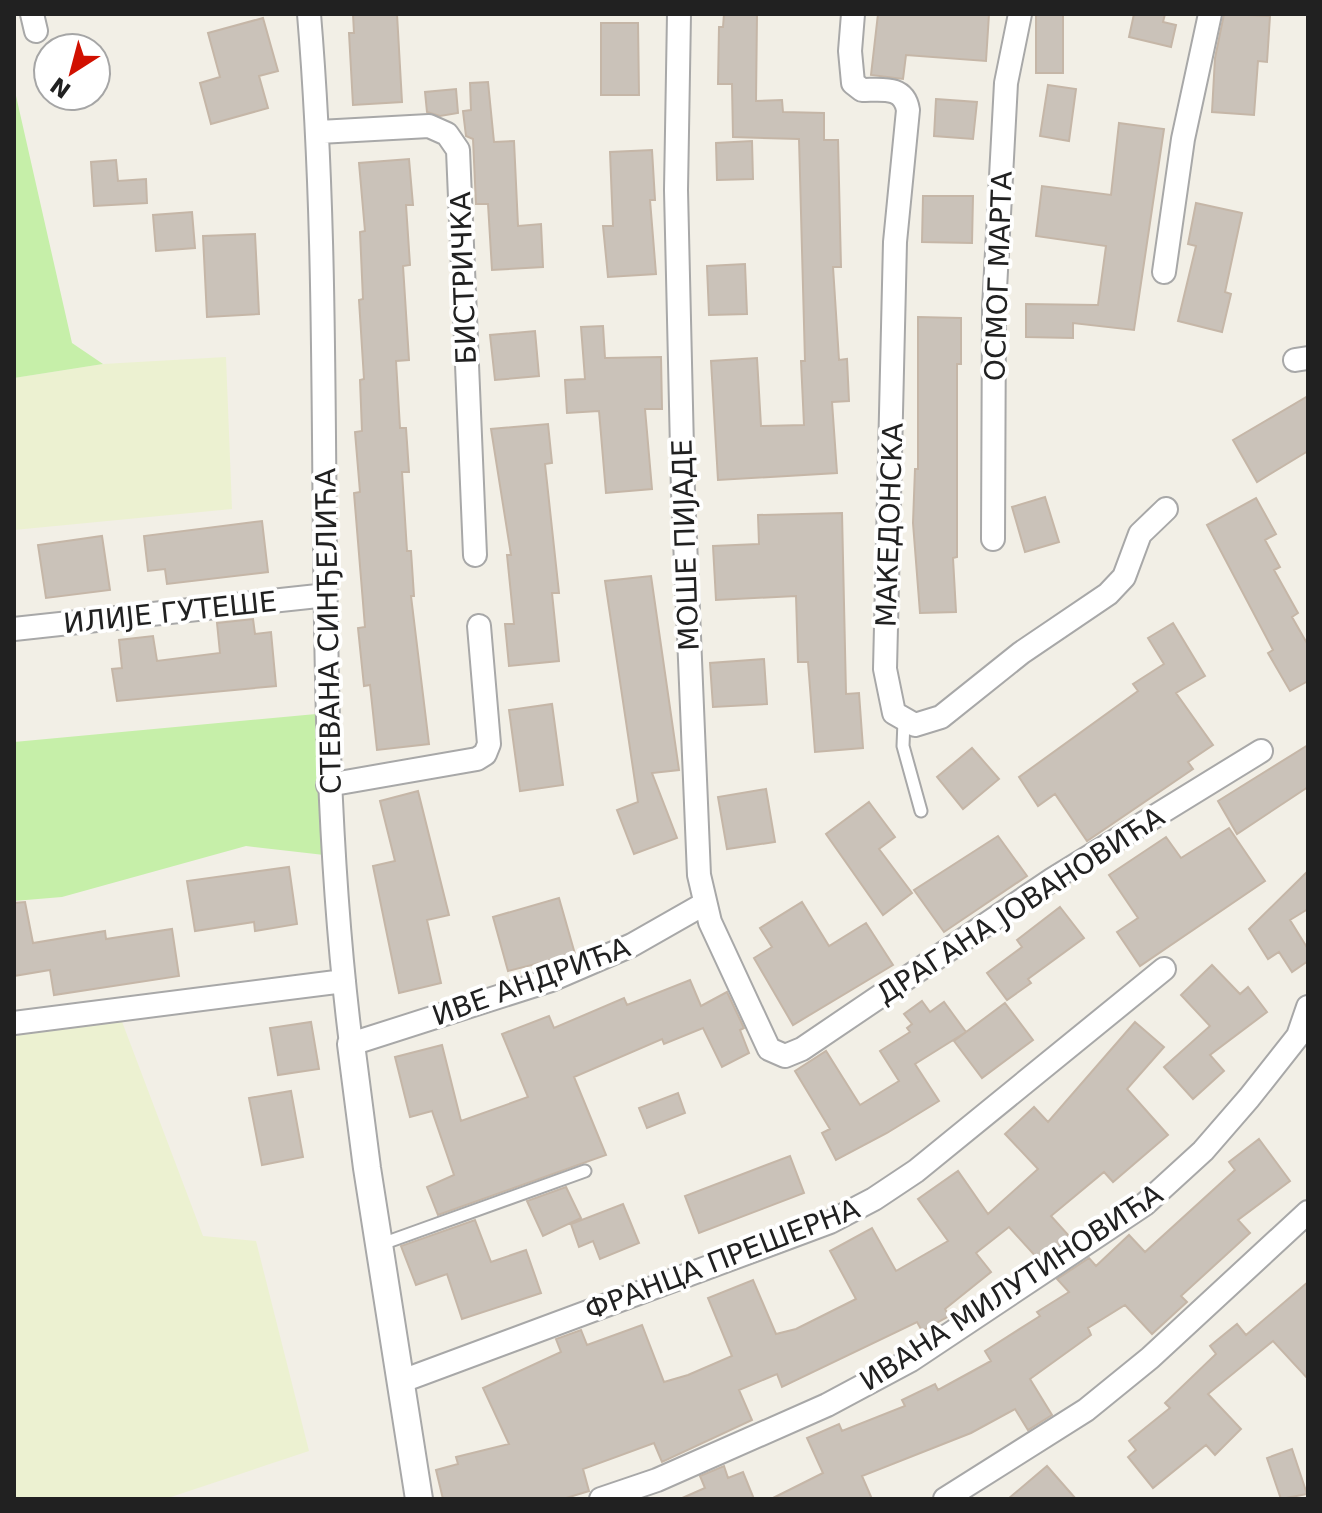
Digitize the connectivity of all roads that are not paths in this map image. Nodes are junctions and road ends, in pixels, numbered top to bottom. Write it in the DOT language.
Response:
graph roads {
  1 [pos="309,14"];
  2 [pos="679,14"];
  3 [pos="853,14"];
  4 [pos="1020,14"];
  5 [pos="1210,14"];
  6 [pos="319,132"];
  7 [pos="1164,272"];
  8 [pos="1166,509"];
  9 [pos="993,539"];
  10 [pos="475,555"];
  11 [pos="327,595"];
  12 [pos="479,626"];
  13 [pos="14,629"];
  14 [pos="904,721"];
  15 [pos="1261,751"];
  16 [pos="328,785"];
  17 [pos="921,811"];
  18 [pos="704,904"];
  19 [pos="1164,969"];
  20 [pos="344,981"];
  21 [pos="1308,1007"];
  22 [pos="14,1023"];
  23 [pos="351,1044"];
  24 [pos="779,1056"];
  25 [pos="585,1171"];
  26 [pos="1308,1212"];
  27 [pos="378,1246"];
  28 [pos="402,1381"];
  29 [pos="419,1499"];
  30 [pos="601,1499"];
  31 [pos="945,1499"];
  1 -- 6 [label="street, СТЕВАНА СИНЂЕЛИЋА"];
  2 -- 18 [label="street, МОШЕ ПИЈАДЕ"];
  3 -- 14 [label="street, МАКЕДОНСКА"];
  4 -- 9 [label="street, ОСМОГ МАРТА"];
  5 -- 7 [label="street"];
  6 -- 10 [label="street, БИСТРИЧКА"];
  6 -- 11 [label="street, СТЕВАНА СИНЂЕЛИЋА"];
  8 -- 14 [label="street"];
  11 -- 13 [label="street, ИЛИЈЕ ГУТЕШЕ"];
  11 -- 16 [label="street, СТЕВАНА СИНЂЕЛИЋА"];
  12 -- 16 [label="street"];
  14 -- 17 [label="lane"];
  15 -- 24 [label="street, ДРАГАНА ЈОВАНОВИЋА"];
  16 -- 20 [label="street, СТЕВАНА СИНЂЕЛИЋА"];
  18 -- 23 [label="street, ИВЕ АНДРИЋА"];
  18 -- 24 [label="street, МОШЕ ПИЈАДЕ"];
  19 -- 28 [label="street, ФРАНЦА ПРЕШЕРНА"];
  20 -- 22 [label="street"];
  20 -- 23 [label="street, СТЕВАНА СИНЂЕЛИЋА"];
  21 -- 30 [label="street, ИВАНА МИЛУТИНОВИЋА"];
  23 -- 27 [label="street, СТЕВАНА СИНЂЕЛИЋА"];
  25 -- 27 [label="lane"];
  26 -- 31 [label="street"];
  27 -- 28 [label="street, СТЕВАНА СИНЂЕЛИЋА"];
  28 -- 29 [label="street, СТЕВАНА СИНЂЕЛИЋА"];
}
